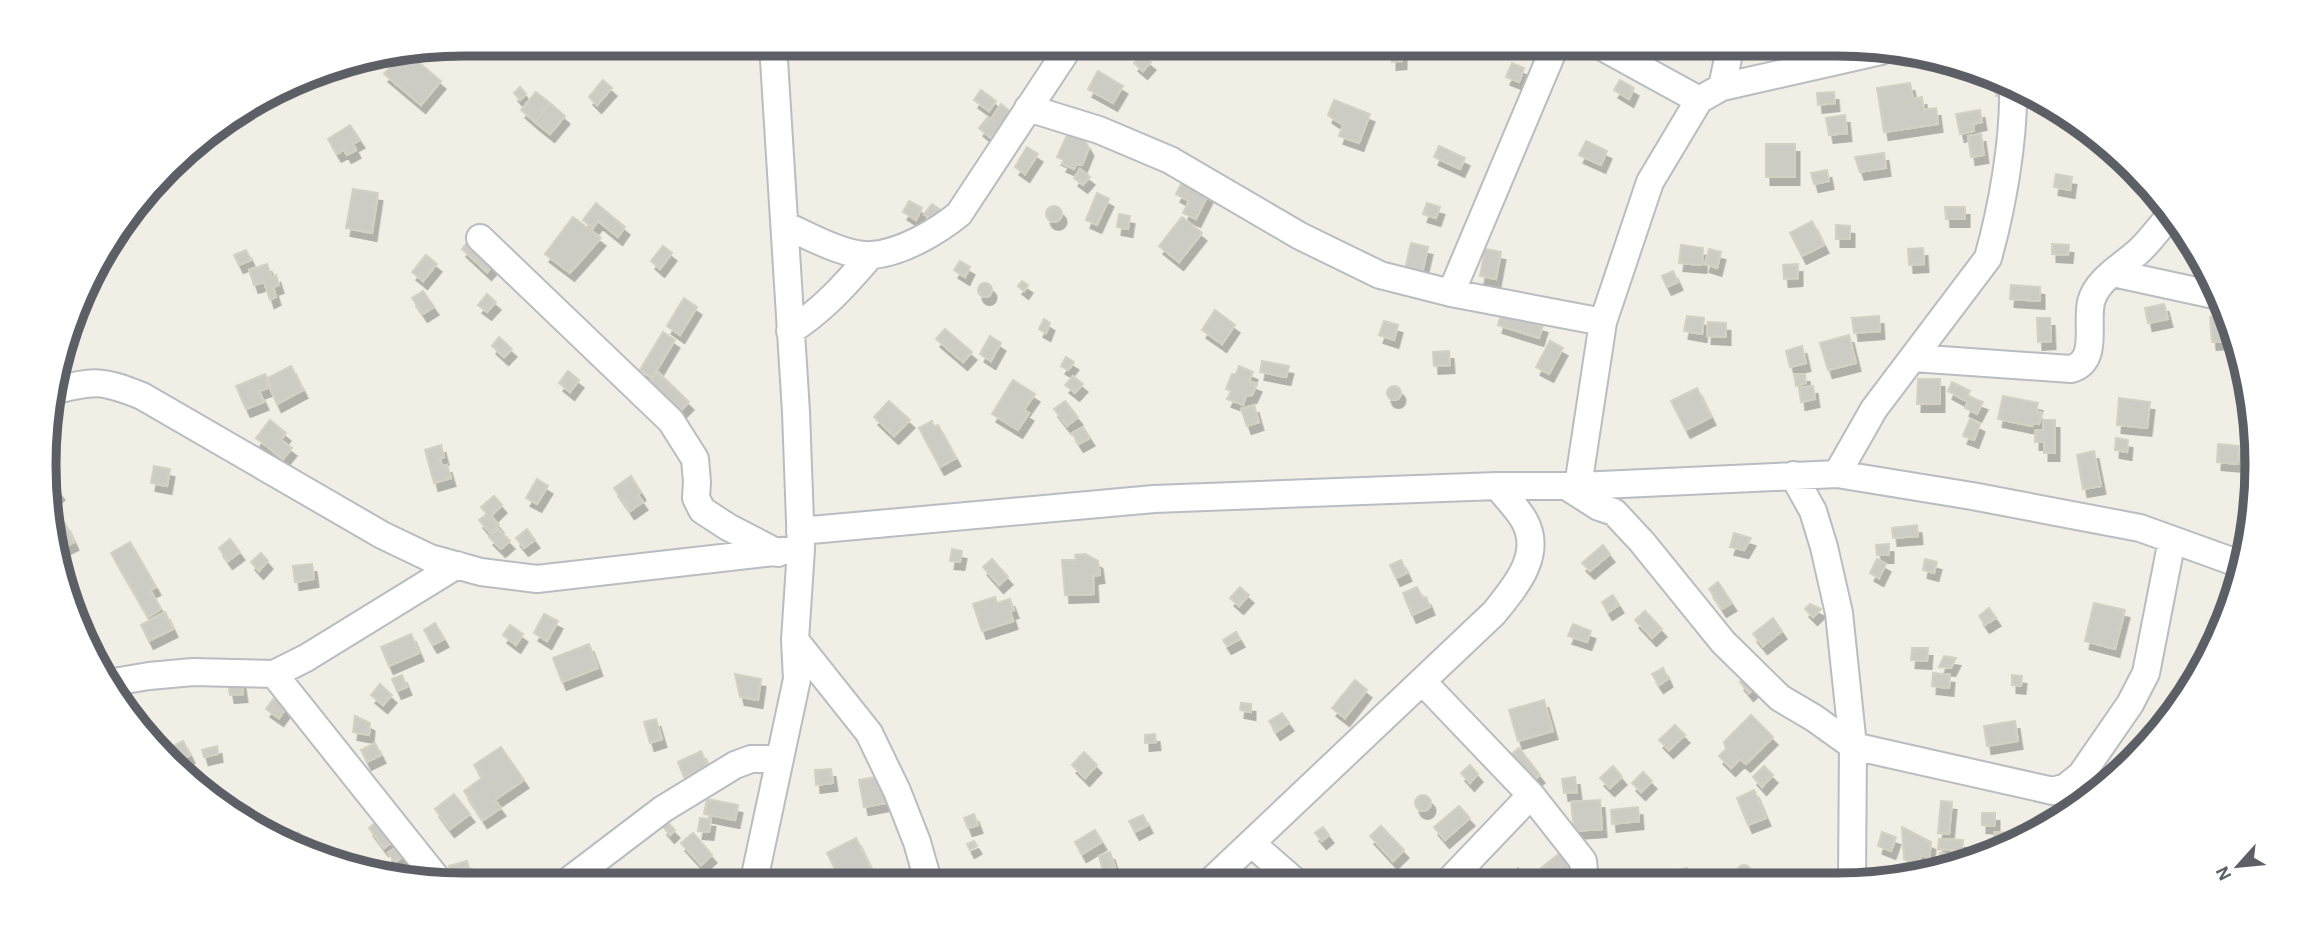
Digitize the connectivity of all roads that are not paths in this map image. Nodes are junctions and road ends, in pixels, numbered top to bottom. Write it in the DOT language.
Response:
graph roads {
  1 [pos="774,56"];
  2 [pos="1063,56"];
  3 [pos="1551,56"];
  4 [pos="1619,56"];
  5 [pos="1728,56"];
  6 [pos="1856,57"];
  7 [pos="1722,87"];
  8 [pos="2012,96"];
  9 [pos="1699,100"];
  10 [pos="1028,108"];
  11 [pos="2165,222"];
  12 [pos="785,225"];
  13 [pos="480,238"];
  14 [pos="871,255"];
  15 [pos="2113,273"];
  16 [pos="1451,293"];
  17 [pos="2207,294"];
  18 [pos="1603,323"];
  19 [pos="790,331"];
  20 [pos="1913,358"];
  21 [pos="63,388"];
  22 [pos="1837,474"];
  23 [pos="1793,475"];
  24 [pos="1497,486"];
  25 [pos="1572,486"];
  26 [pos="2172,540"];
  27 [pos="793,544"];
  28 [pos="2233,562"];
  29 [pos="457,565"];
  30 [pos="794,640"];
  31 [pos="274,674"];
  32 [pos="119,681"];
  33 [pos="1422,681"];
  34 [pos="1853,747"];
  35 [pos="780,758"];
  36 [pos="1531,795"];
  37 [pos="1251,843"];
  38 [pos="431,872"];
  39 [pos="1852,872"];
  40 [pos="579,873"];
  41 [pos="755,873"];
  42 [pos="926,873"];
  43 [pos="1220,873"];
  44 [pos="1286,873"];
  45 [pos="1457,873"];
  46 [pos="1584,873"];
  1 -- 12 [label="street"];
  2 -- 10 [label="street"];
  3 -- 16 [label="street"];
  4 -- 9 [label="street"];
  5 -- 7 [label="street"];
  6 -- 7 [label="street"];
  7 -- 9 [label="street"];
  8 -- 20 [label="street"];
  9 -- 18 [label="street"];
  10 -- 14 [label="street"];
  10 -- 16 [label="street"];
  11 -- 15 [label="street"];
  12 -- 14 [label="street"];
  12 -- 19 [label="street"];
  13 -- 27 [label="street"];
  14 -- 19 [label="street"];
  15 -- 17 [label="street"];
  15 -- 20 [label="street"];
  16 -- 18 [label="street"];
  18 -- 25 [label="street"];
  19 -- 27 [label="street"];
  20 -- 22 [label="street"];
  21 -- 29 [label="street"];
  22 -- 23 [label="street"];
  22 -- 26 [label="street"];
  23 -- 25 [label="street"];
  23 -- 34 [label="street"];
  24 -- 25 [label="street"];
  24 -- 27 [label="street"];
  24 -- 33 [label="street"];
  25 -- 34 [label="street"];
  26 -- 28 [label="street"];
  26 -- 34 [label="street"];
  27 -- 29 [label="street"];
  27 -- 30 [label="street"];
  29 -- 31 [label="street"];
  30 -- 35 [label="street"];
  30 -- 42 [label="street"];
  31 -- 32 [label="street"];
  31 -- 38 [label="street"];
  33 -- 36 [label="street"];
  33 -- 37 [label="street"];
  34 -- 39 [label="street"];
  35 -- 40 [label="street"];
  35 -- 41 [label="street"];
  36 -- 45 [label="street"];
  36 -- 46 [label="street"];
  37 -- 43 [label="street"];
  37 -- 44 [label="street"];
}
